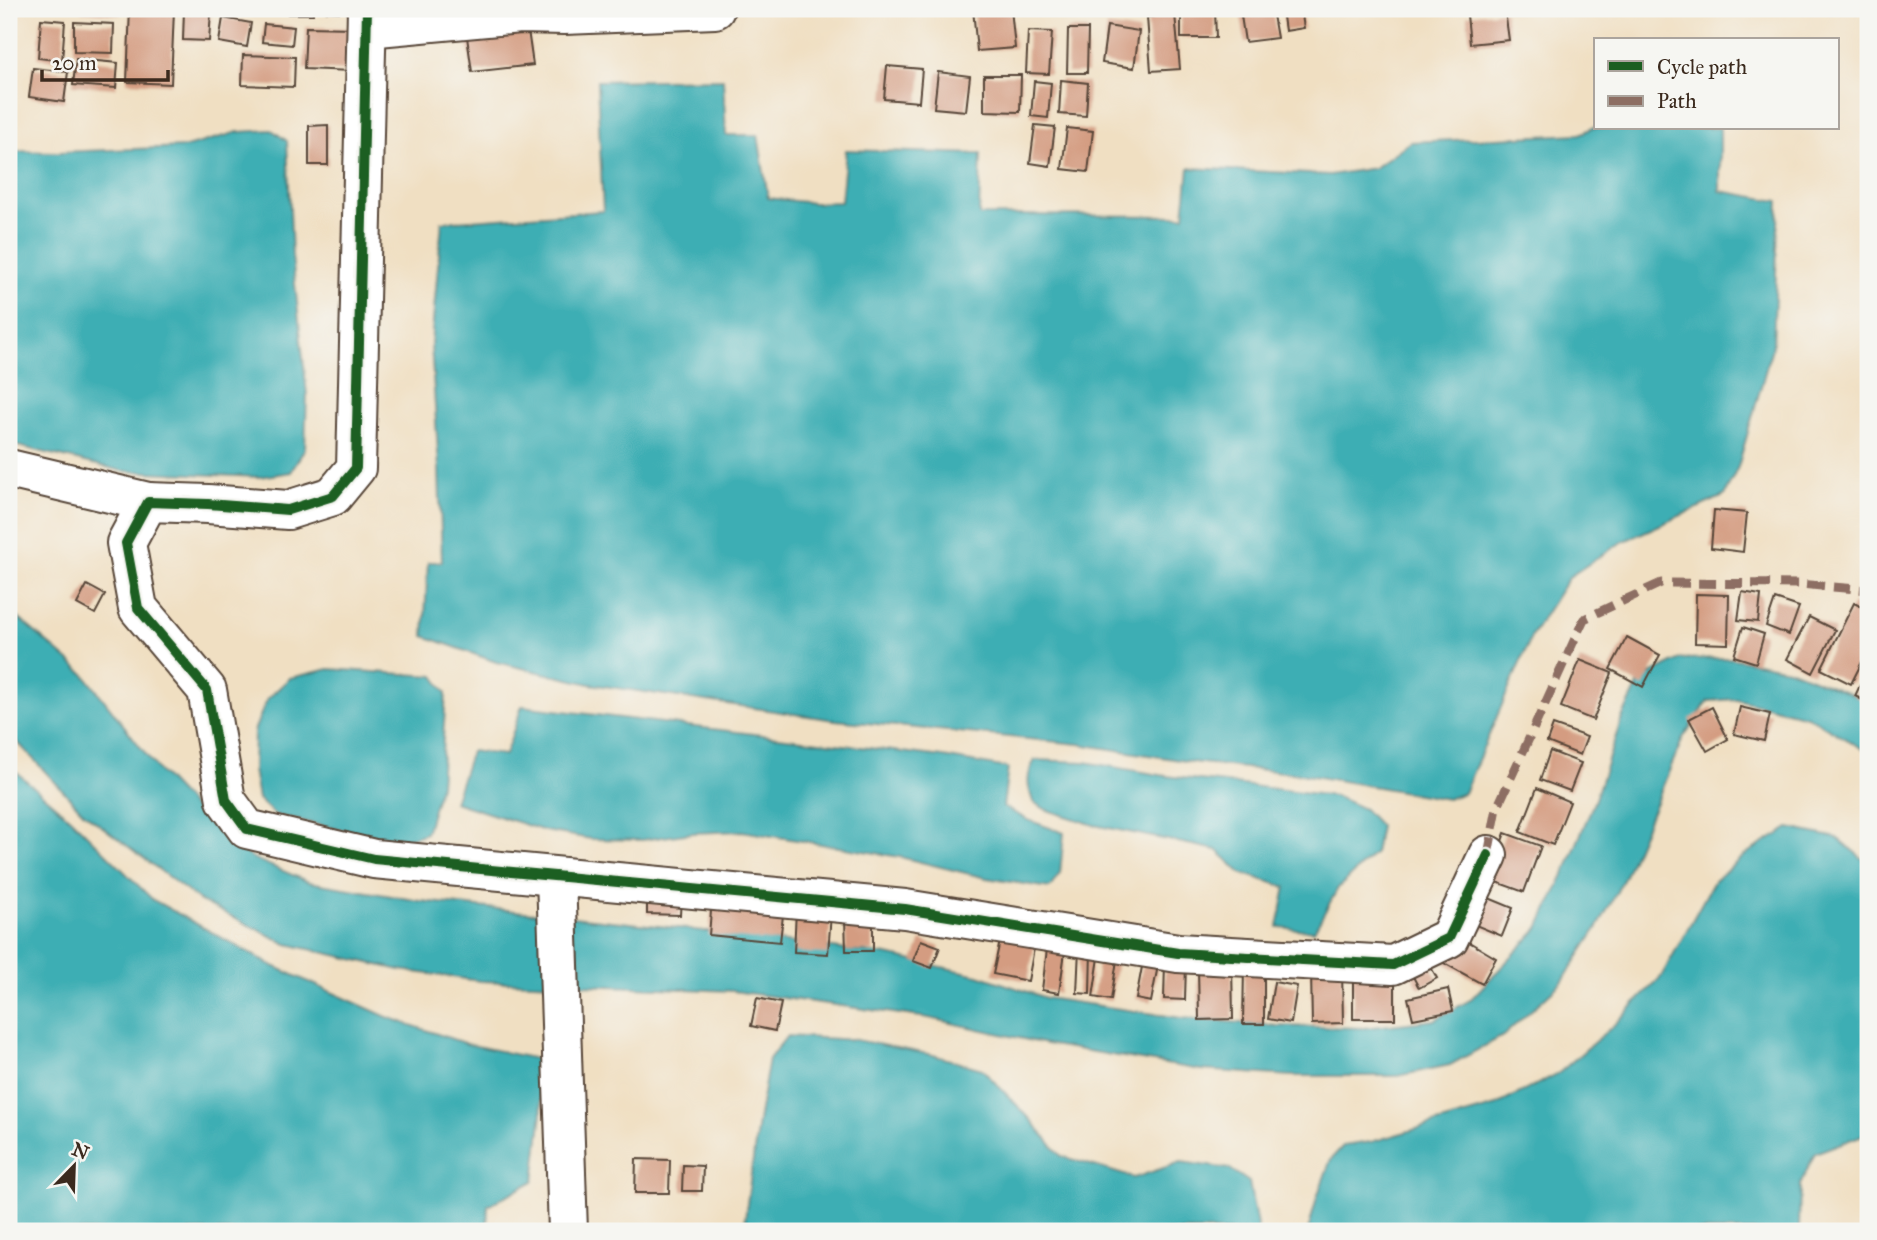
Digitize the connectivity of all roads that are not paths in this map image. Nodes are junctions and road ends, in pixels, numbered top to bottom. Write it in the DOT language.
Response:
graph roads {
  1 [pos="715,9"];
  2 [pos="367,18"];
  3 [pos="9,469"];
  4 [pos="148,502"];
  5 [pos="1488,855"];
  6 [pos="556,877"];
  7 [pos="568,1231"];
  1 -- 2 [label="street"];
  2 -- 4 [label="street"];
  3 -- 4 [label="street"];
  4 -- 6 [label="street"];
  5 -- 6 [label="street"];
  6 -- 7 [label="street"];
}
